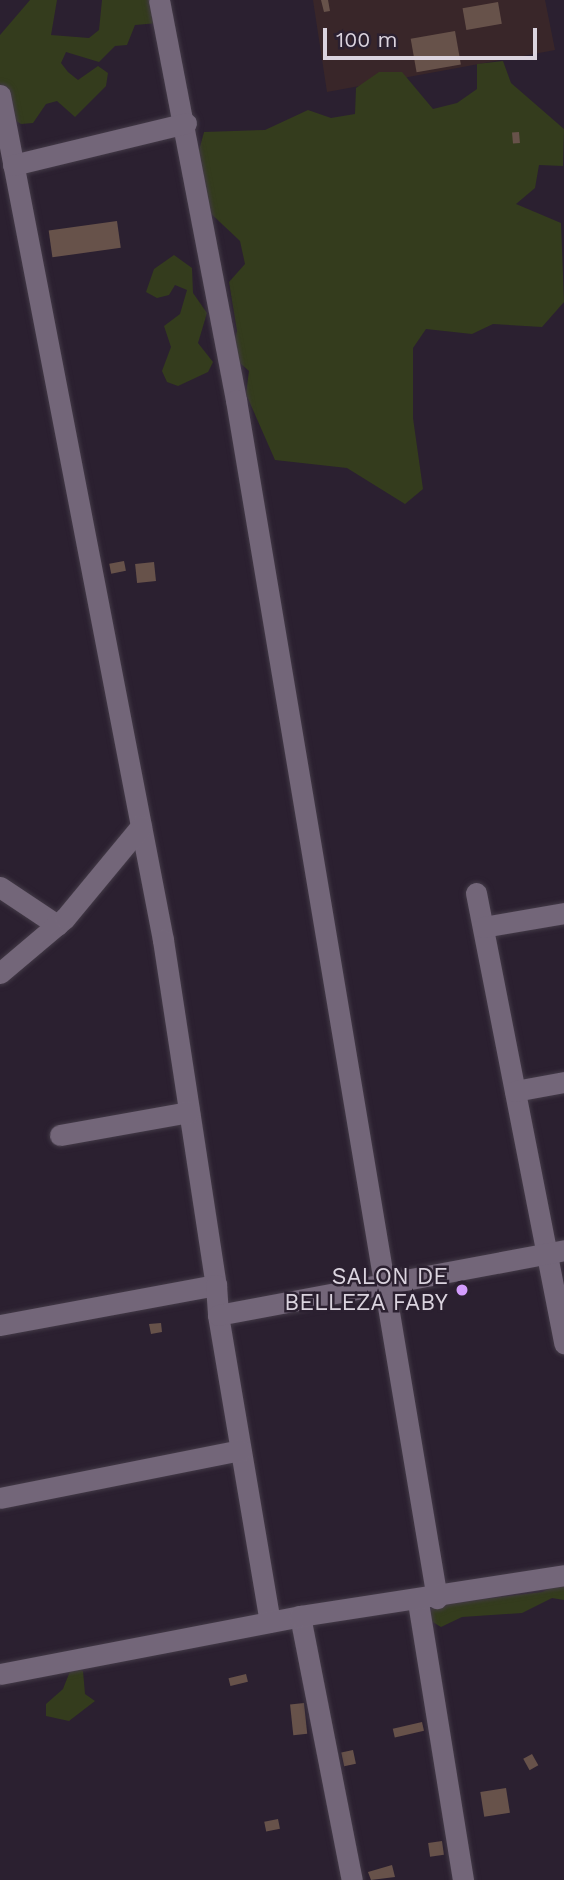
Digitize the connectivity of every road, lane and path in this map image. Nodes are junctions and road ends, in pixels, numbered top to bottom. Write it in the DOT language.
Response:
graph roads {
  1 [pos="159,0"];
  2 [pos="0,95"];
  3 [pos="186,123"];
  4 [pos="13,164"];
  5 [pos="141,827"];
  6 [pos="0,887"];
  7 [pos="476,892"];
  8 [pos="564,913"];
  9 [pos="57,925"];
  10 [pos="483,927"];
  11 [pos="0,973"];
  12 [pos="564,1082"];
  13 [pos="515,1091"];
  14 [pos="189,1112"];
  15 [pos="60,1135"];
  16 [pos="556,1251"];
  17 [pos="381,1282"];
  18 [pos="216,1285"];
  19 [pos="218,1315"];
  20 [pos="0,1325"];
  21 [pos="564,1343"];
  22 [pos="240,1450"];
  23 [pos="0,1498"];
  24 [pos="564,1575"];
  25 [pos="427,1600"];
  26 [pos="300,1616"];
  27 [pos="269,1617"];
  28 [pos="0,1660"];
  29 [pos="0,1674"];
  30 [pos="352,1880"];
  31 [pos="463,1880"];
  1 -- 3 [label="street"];
  2 -- 4 [label="street"];
  3 -- 4 [label="street"];
  3 -- 17 [label="street"];
  4 -- 5 [label="street"];
  5 -- 9 [label="street"];
  5 -- 14 [label="street"];
  6 -- 9 [label="street"];
  7 -- 10 [label="street"];
  8 -- 10 [label="street"];
  9 -- 11 [label="street"];
  10 -- 13 [label="street"];
  12 -- 13 [label="street"];
  13 -- 16 [label="street"];
  14 -- 15 [label="street"];
  14 -- 18 [label="street"];
  16 -- 17 [label="street"];
  16 -- 21 [label="street"];
  17 -- 19 [label="street"];
  17 -- 25 [label="street"];
  18 -- 19 [label="street"];
  18 -- 20 [label="street"];
  19 -- 22 [label="street"];
  22 -- 23 [label="street"];
  22 -- 27 [label="street"];
  24 -- 25 [label="street"];
  25 -- 26 [label="street"];
  25 -- 31 [label="street"];
  26 -- 27 [label="street"];
  26 -- 30 [label="street"];
  27 -- 28 [label="street"];
  27 -- 29 [label="street"];
}
